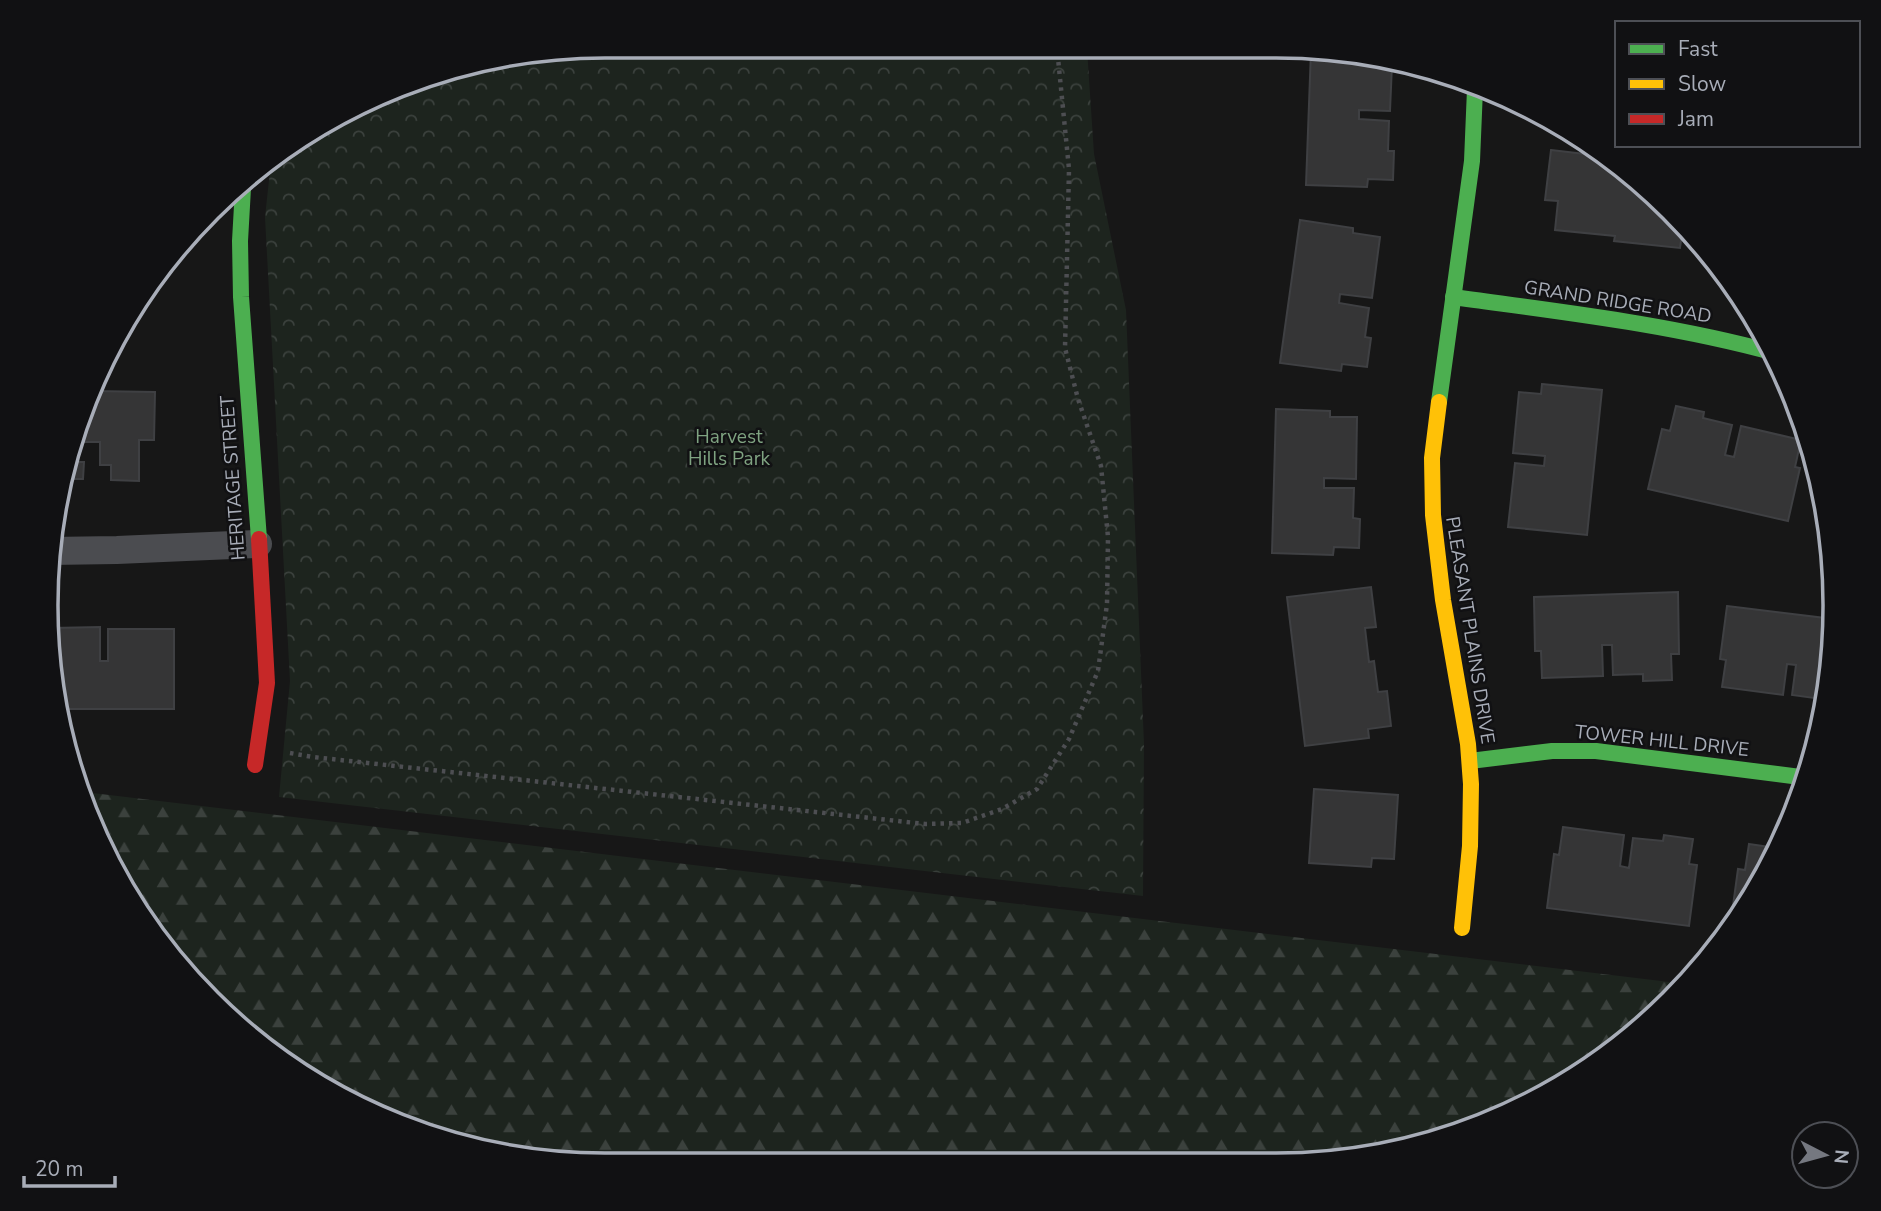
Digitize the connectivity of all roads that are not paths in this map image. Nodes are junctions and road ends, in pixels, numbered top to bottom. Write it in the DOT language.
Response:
graph roads {
  1 [pos="1475,95"];
  2 [pos="243,195"];
  3 [pos="1453,297"];
  4 [pos="1759,349"];
  5 [pos="258,544"];
  6 [pos="61,551"];
  7 [pos="1470,761"];
  8 [pos="255,765"];
  9 [pos="1796,776"];
  10 [pos="1462,928"];
  1 -- 3 [label="street, PLEASANT PLAINS DRIVE"];
  2 -- 5 [label="street, HERITAGE STREET"];
  3 -- 4 [label="street, GRAND RIDGE ROAD"];
  3 -- 7 [label="street, PLEASANT PLAINS DRIVE"];
  5 -- 6 [label="street"];
  5 -- 8 [label="street, HERITAGE STREET"];
  7 -- 9 [label="street, TOWER HILL DRIVE"];
  7 -- 10 [label="street, PLEASANT PLAINS DRIVE"];
}
